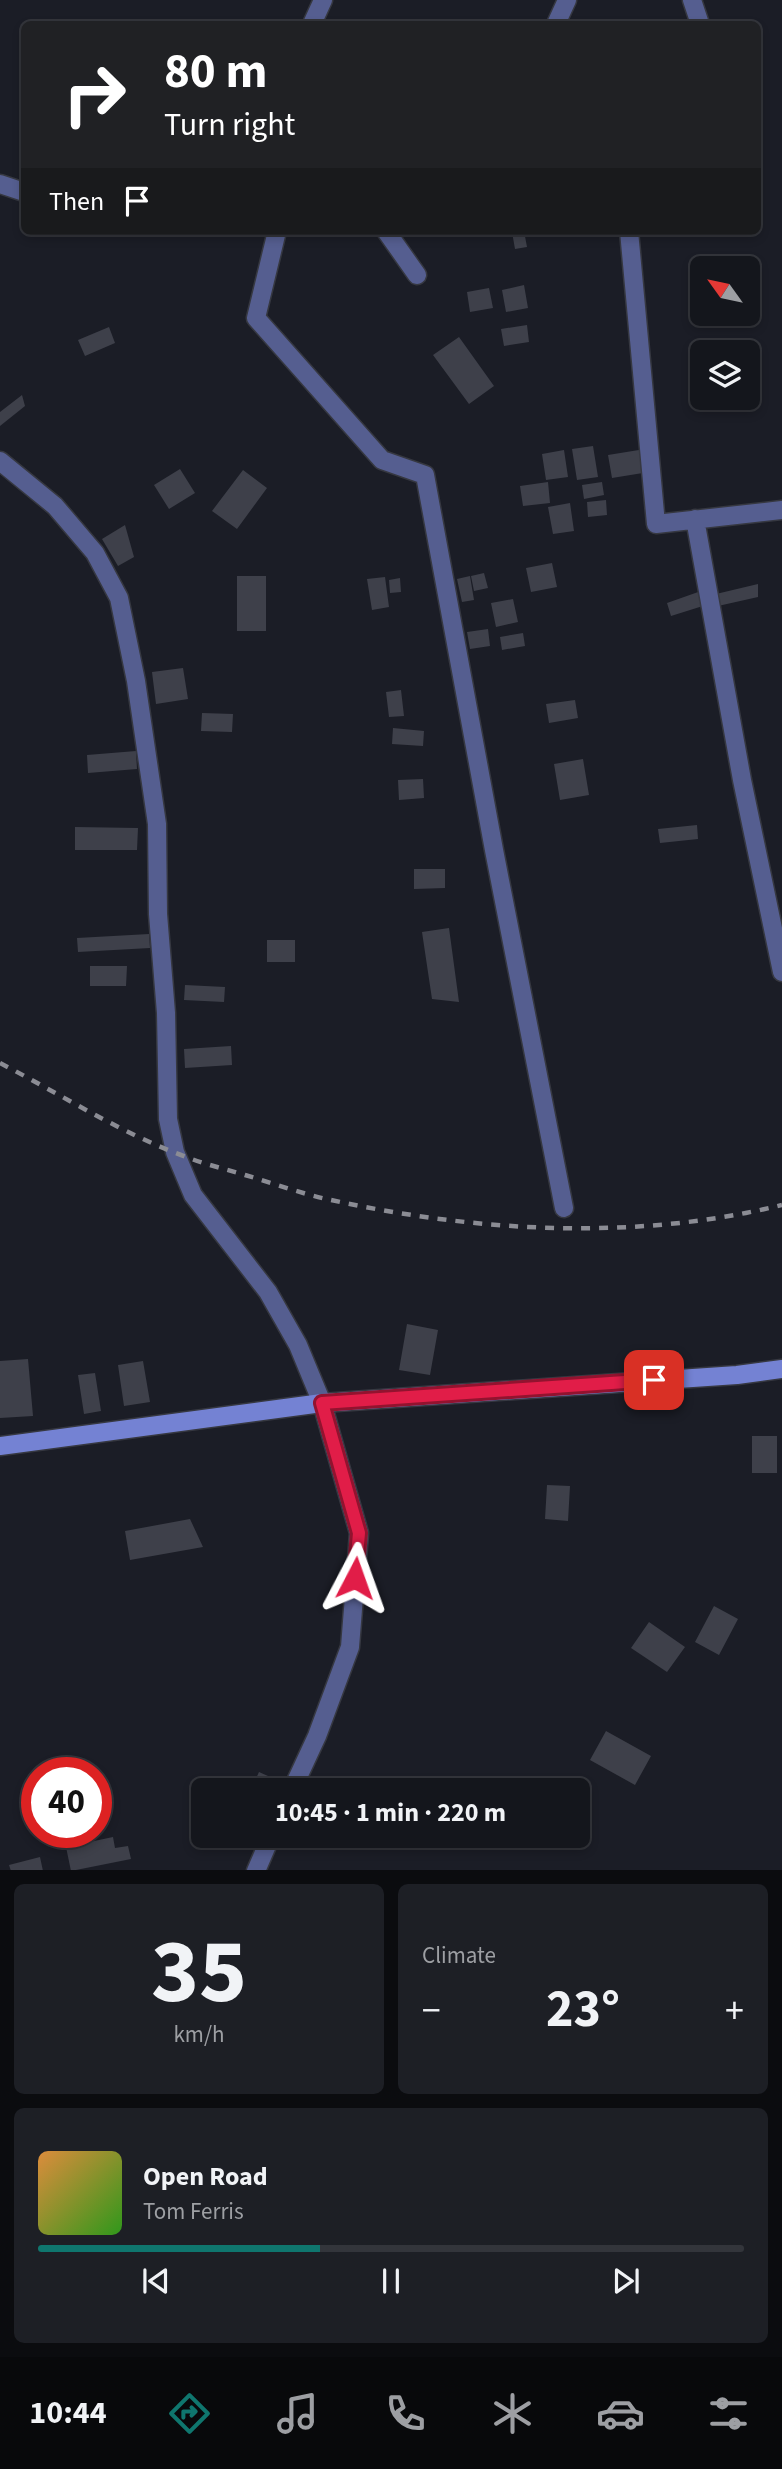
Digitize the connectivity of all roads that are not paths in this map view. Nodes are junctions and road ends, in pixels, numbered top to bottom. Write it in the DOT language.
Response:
graph roads {
  1 [pos="323,0"];
  2 [pos="567,0"];
  3 [pos="692,0"];
  4 [pos="313,21"];
  5 [pos="557,21"];
  6 [pos="699,21"];
  7 [pos="0,184"];
  8 [pos="21,191"];
  9 [pos="276,235"];
  10 [pos="389,235"];
  11 [pos="629,235"];
  12 [pos="418,275"];
  13 [pos="0,461"];
  14 [pos="782,510"];
  15 [pos="695,519"];
  16 [pos="782,972"];
  17 [pos="564,1208"];
  18 [pos="782,1369"];
  19 [pos="322,1403"];
  20 [pos="0,1446"];
  21 [pos="298,1778"];
  22 [pos="266,1848"];
  23 [pos="256,1870"];
  1 -- 4 [label="street"];
  2 -- 5 [label="street"];
  3 -- 6 [label="street"];
  7 -- 8 [label="street"];
  9 -- 17 [label="street"];
  10 -- 12 [label="street"];
  11 -- 15 [label="street"];
  13 -- 19 [label="street"];
  14 -- 15 [label="street"];
  15 -- 16 [label="street"];
  18 -- 19 [label="main road"];
  19 -- 20 [label="main road"];
  19 -- 21 [label="street"];
  22 -- 23 [label="street"];
}
